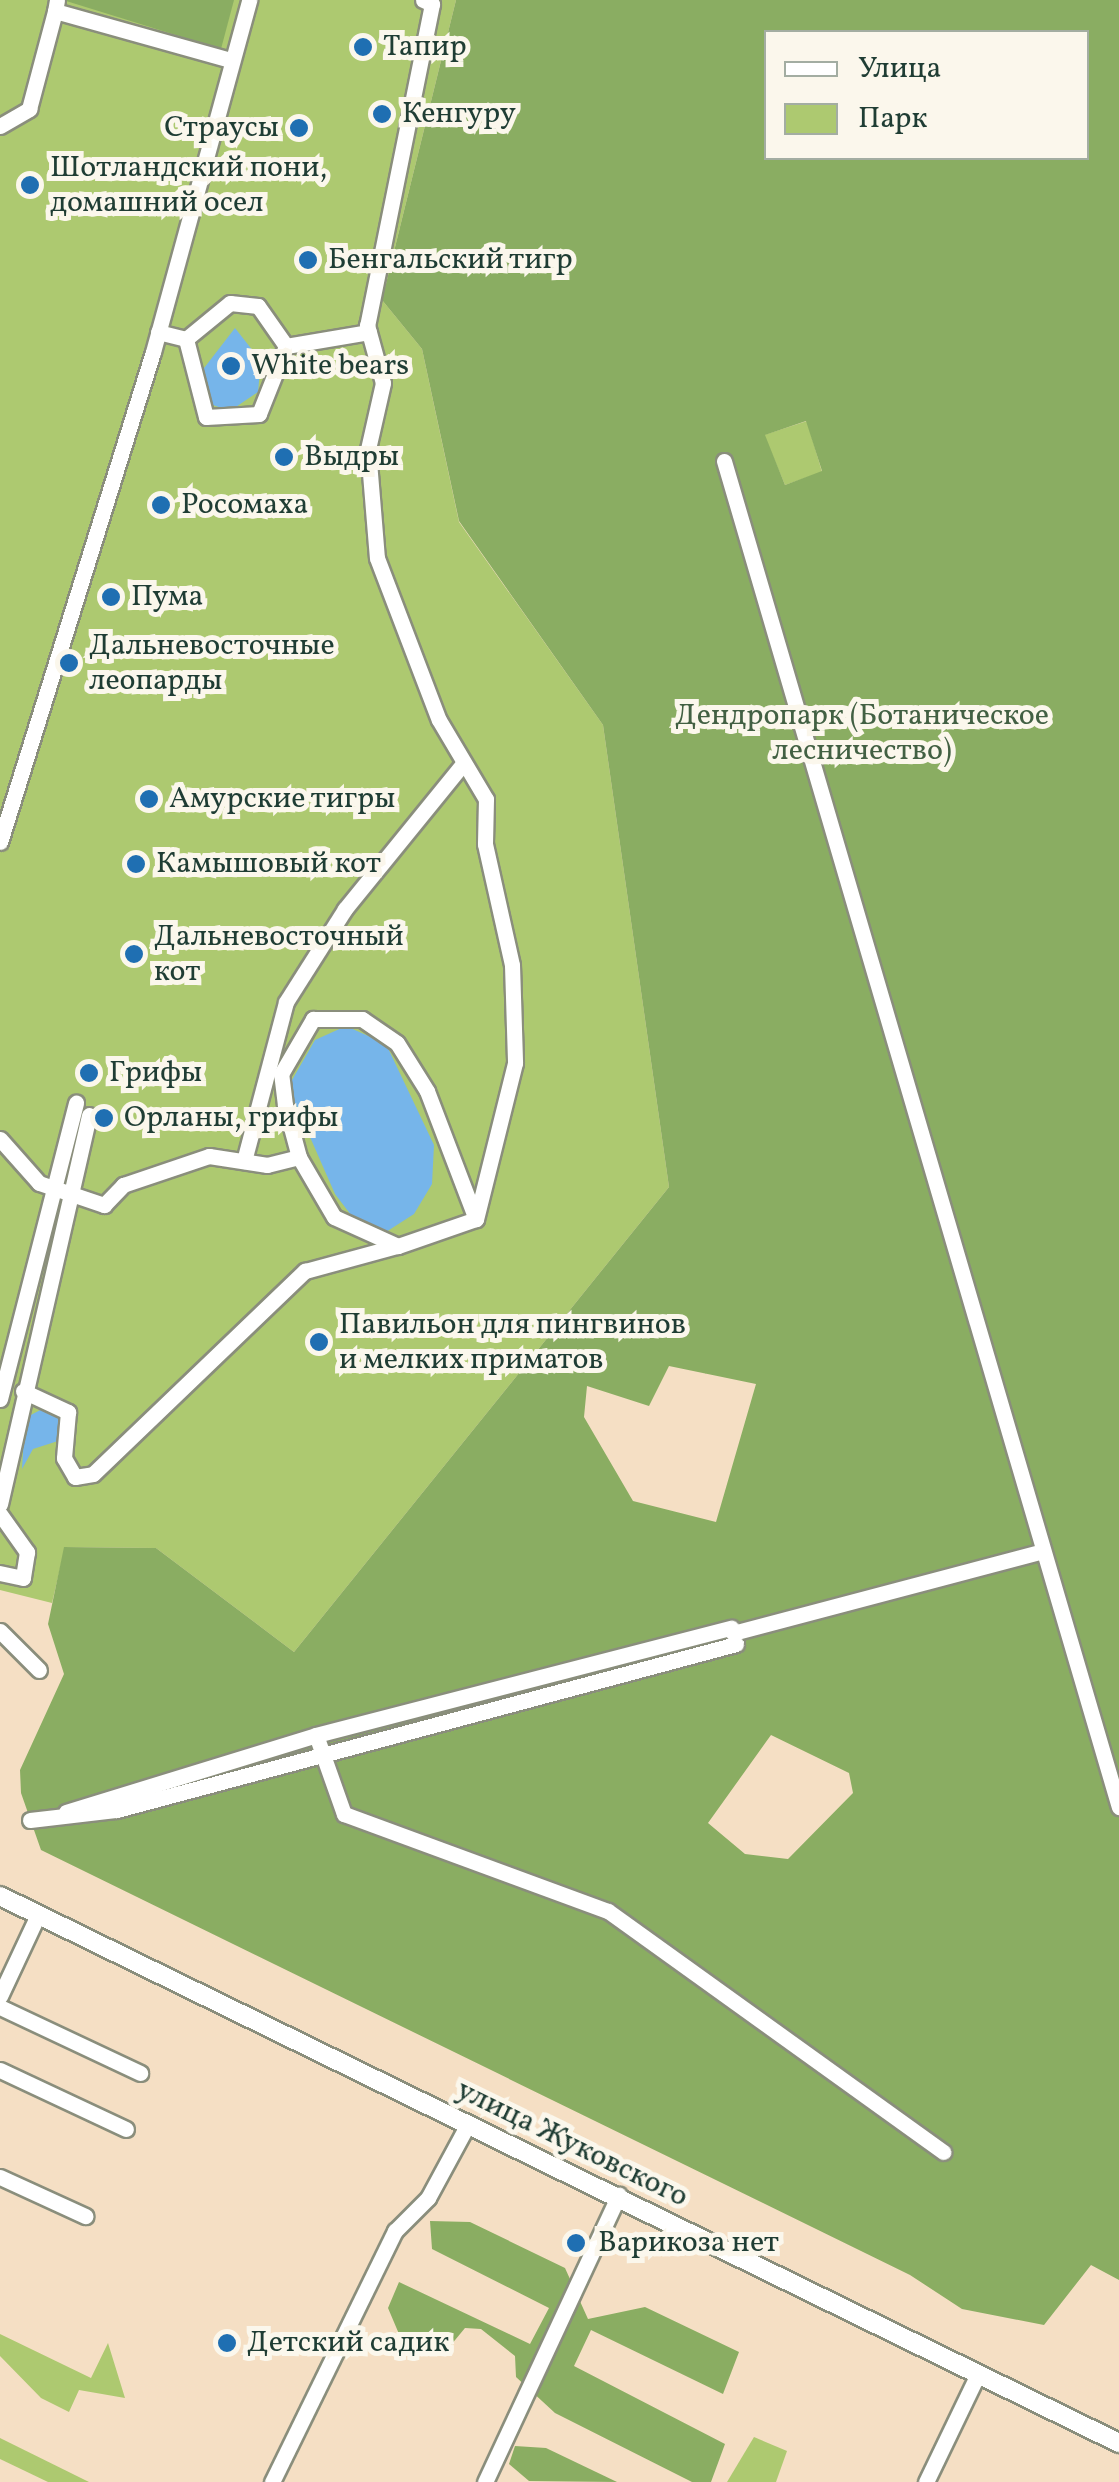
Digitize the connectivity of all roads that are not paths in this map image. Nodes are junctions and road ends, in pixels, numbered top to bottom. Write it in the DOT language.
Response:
graph roads {
  1 [pos="249,0"];
  2 [pos="429,2"];
  3 [pos="56,5"];
  4 [pos="231,60"];
  5 [pos="0,126"];
  6 [pos="158,332"];
  7 [pos="369,332"];
  8 [pos="186,339"];
  9 [pos="286,346"];
  10 [pos="724,462"];
  11 [pos="463,764"];
  12 [pos="0,842"];
  13 [pos="286,1002"];
  14 [pos="312,1020"];
  15 [pos="76,1103"];
  16 [pos="89,1115"];
  17 [pos="0,1139"];
  18 [pos="298,1157"];
  19 [pos="244,1161"];
  20 [pos="62,1192"];
  21 [pos="476,1219"];
  22 [pos="398,1246"];
  23 [pos="23,1391"];
  24 [pos="0,1399"];
  25 [pos="0,1504"];
  26 [pos="0,1514"];
  27 [pos="1039,1552"];
  28 [pos="1,1580"];
  29 [pos="0,1632"];
  30 [pos="733,1635"];
  31 [pos="40,1670"];
  32 [pos="316,1734"];
  33 [pos="321,1753"];
  34 [pos="1119,1807"];
  35 [pos="66,1812"];
  36 [pos="30,1820"];
  37 [pos="0,1896"];
  38 [pos="38,1915"];
  39 [pos="0,1996"];
  40 [pos="0,2007"];
  41 [pos="0,2070"];
  42 [pos="140,2072"];
  43 [pos="468,2124"];
  44 [pos="126,2129"];
  45 [pos="943,2152"];
  46 [pos="0,2177"];
  47 [pos="619,2195"];
  48 [pos="85,2216"];
  49 [pos="977,2376"];
  50 [pos="1119,2443"];
  51 [pos="272,2482"];
  52 [pos="484,2482"];
  53 [pos="926,2482"];
  1 -- 4 [label="street"];
  2 -- 7 [label="street"];
  3 -- 4 [label="street"];
  3 -- 5 [label="street"];
  4 -- 6 [label="street"];
  6 -- 8 [label="street"];
  6 -- 12 [label="street"];
  7 -- 9 [label="street"];
  7 -- 11 [label="street"];
  8 -- 9 [label="street"];
  8 -- 9 [label="street"];
  10 -- 27 [label="street"];
  11 -- 13 [label="street"];
  11 -- 21 [label="street"];
  13 -- 14 [label="street"];
  13 -- 19 [label="street"];
  14 -- 18 [label="street"];
  14 -- 21 [label="street"];
  15 -- 20 [label="street"];
  16 -- 20 [label="street"];
  17 -- 20 [label="street"];
  18 -- 19 [label="street"];
  18 -- 22 [label="street"];
  19 -- 20 [label="street"];
  20 -- 23 [label="street"];
  20 -- 24 [label="street"];
  21 -- 22 [label="street"];
  22 -- 23 [label="street"];
  23 -- 25 [label="street"];
  26 -- 28 [label="street"];
  27 -- 30 [label="street"];
  27 -- 34 [label="street"];
  29 -- 31 [label="street"];
  30 -- 32 [label="street"];
  30 -- 33 [label="street"];
  32 -- 33 [label="street"];
  32 -- 35 [label="street"];
  33 -- 35 [label="street"];
  33 -- 45 [label="street"];
  35 -- 36 [label="street"];
  37 -- 38 [label="main road, улица Жуковского"];
  38 -- 39 [label="street"];
  38 -- 43 [label="main road, улица Жуковского"];
  40 -- 42 [label="street"];
  41 -- 44 [label="street"];
  43 -- 47 [label="main road, улица Жуковского"];
  43 -- 51 [label="street"];
  46 -- 48 [label="street"];
  47 -- 49 [label="main road, улица Жуковского"];
  47 -- 52 [label="street"];
  49 -- 50 [label="main road, улица Жуковского"];
  49 -- 53 [label="street"];
}
